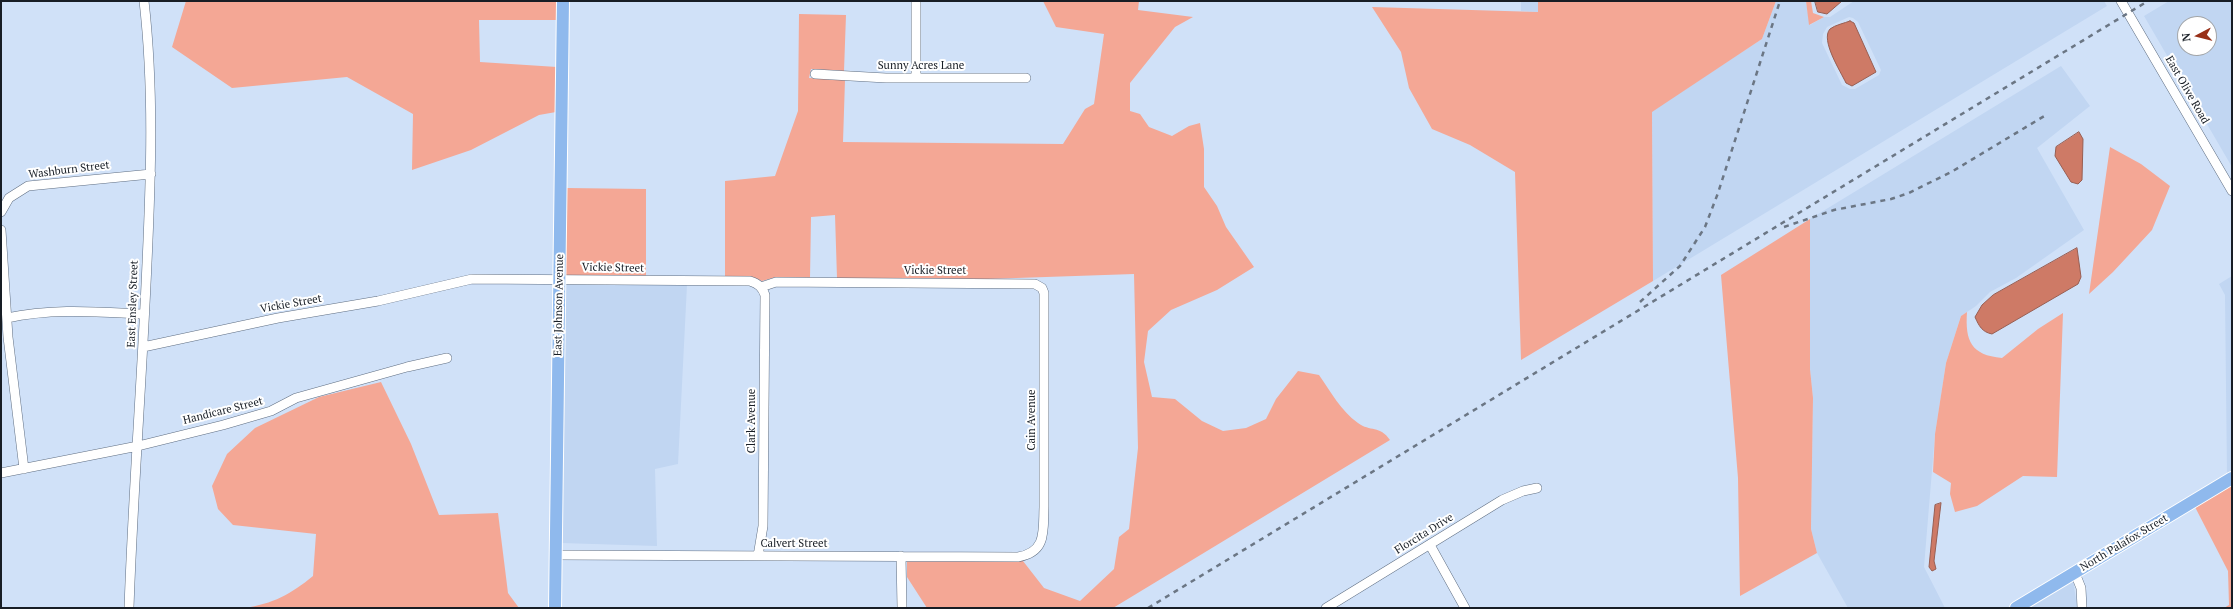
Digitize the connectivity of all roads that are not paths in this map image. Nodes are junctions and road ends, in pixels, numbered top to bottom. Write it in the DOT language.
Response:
graph roads {
  1 [pos="144,1"];
  2 [pos="563,1"];
  3 [pos="916,1"];
  4 [pos="2121,1"];
  5 [pos="815,74"];
  6 [pos="916,78"];
  7 [pos="1026,78"];
  8 [pos="151,174"];
  9 [pos="2232,191"];
  10 [pos="1,212"];
  11 [pos="1,230"];
  12 [pos="560,280"];
  13 [pos="1039,286"];
  14 [pos="761,287"];
  15 [pos="144,314"];
  16 [pos="7,318"];
  17 [pos="5,338"];
  18 [pos="143,347"];
  19 [pos="447,358"];
  20 [pos="138,446"];
  21 [pos="24,469"];
  22 [pos="1,473"];
  23 [pos="2232,478"];
  24 [pos="1537,488"];
  25 [pos="1430,545"];
  26 [pos="1031,553"];
  27 [pos="556,555"];
  28 [pos="758,556"];
  29 [pos="902,556"];
  30 [pos="2076,572"];
  31 [pos="129,608"];
  32 [pos="555,608"];
  33 [pos="902,608"];
  34 [pos="1326,608"];
  35 [pos="1465,608"];
  36 [pos="2016,608"];
  37 [pos="2082,608"];
  1 -- 8 [label="street, East Ensley Street"];
  2 -- 12 [label="main road, East Johnson Avenue"];
  3 -- 6 [label="street"];
  4 -- 9 [label="street, East Olive Road"];
  5 -- 6 [label="street, Sunny Acres Lane"];
  6 -- 7 [label="street, Sunny Acres Lane"];
  8 -- 10 [label="street, Washburn Street"];
  8 -- 15 [label="street, East Ensley Street"];
  11 -- 16 [label="street"];
  12 -- 14 [label="street, Vickie Street"];
  12 -- 18 [label="street, Vickie Street"];
  12 -- 27 [label="main road, East Johnson Avenue"];
  13 -- 14 [label="street, Vickie Street"];
  13 -- 26 [label="street, Cain Avenue"];
  14 -- 28 [label="street, Clark Avenue"];
  15 -- 16 [label="street"];
  15 -- 18 [label="street, East Ensley Street"];
  16 -- 17 [label="street"];
  17 -- 21 [label="street"];
  18 -- 20 [label="street, East Ensley Street"];
  19 -- 20 [label="street, Handicare Street"];
  20 -- 21 [label="street, Handicare Street"];
  20 -- 31 [label="street, East Ensley Street"];
  21 -- 22 [label="street, Handicare Street"];
  23 -- 30 [label="main road, North Palafox Street"];
  24 -- 25 [label="street, Florcita Drive"];
  25 -- 34 [label="street, Florcita Drive"];
  25 -- 35 [label="street"];
  26 -- 29 [label="street, Calvert Street"];
  27 -- 28 [label="street, Calvert Street"];
  27 -- 32 [label="main road, East Johnson Avenue"];
  28 -- 29 [label="street, Calvert Street"];
  29 -- 33 [label="street"];
  30 -- 36 [label="main road, North Palafox Street"];
  30 -- 37 [label="street"];
}
